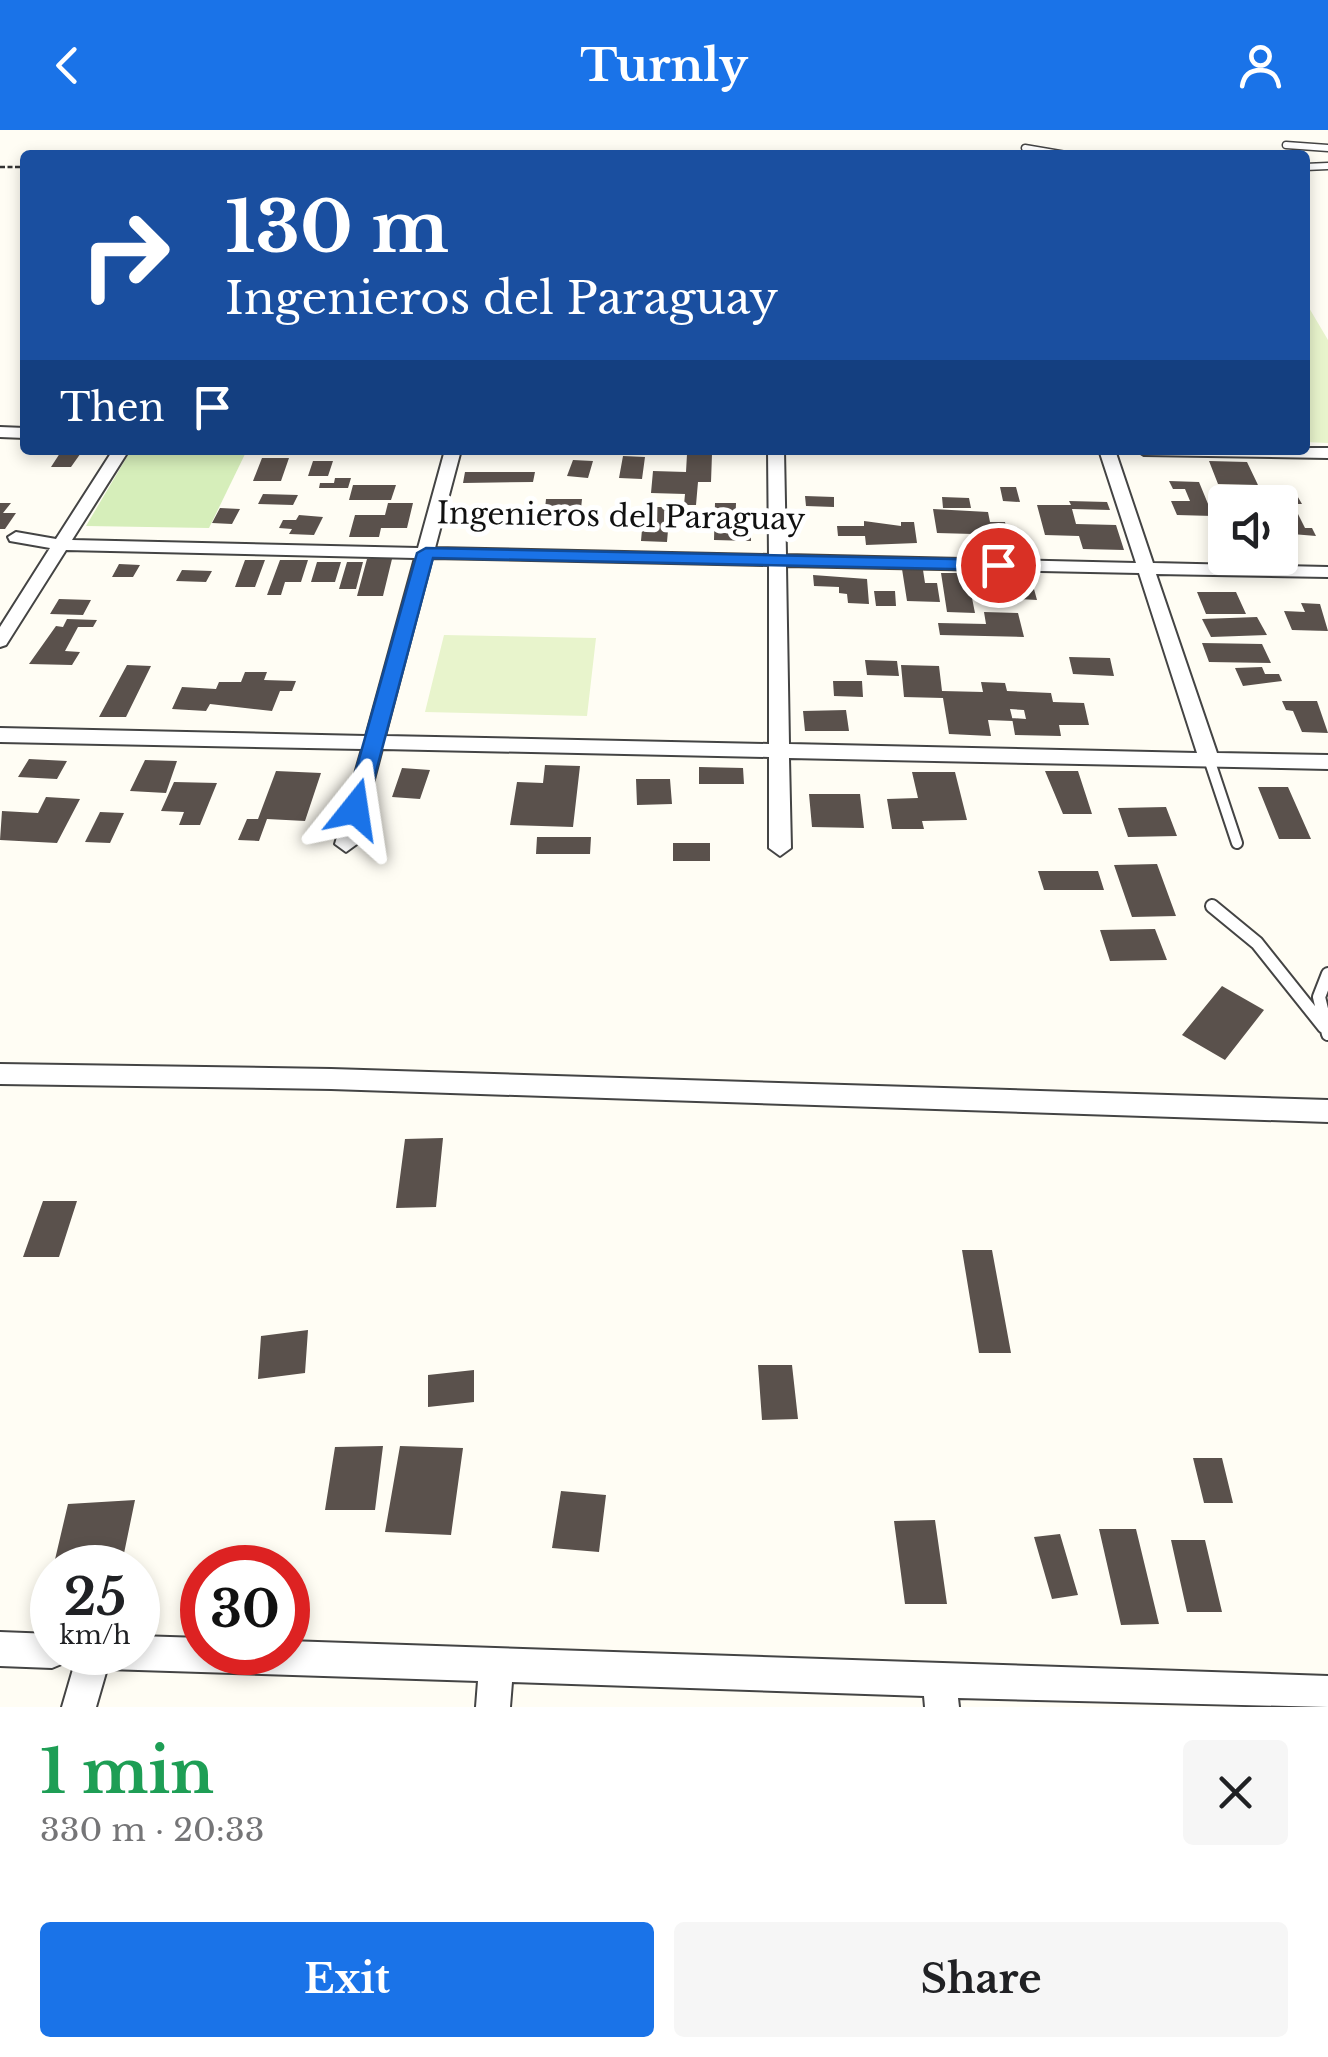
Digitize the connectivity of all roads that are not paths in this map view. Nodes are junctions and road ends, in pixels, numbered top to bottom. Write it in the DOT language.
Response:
graph roads {
  1 [pos="1286,146"];
  2 [pos="1026,148"];
  3 [pos="1328,148"];
  4 [pos="1037,150"];
  5 [pos="117,455"];
  6 [pos="453,455"];
  7 [pos="776,455"];
  8 [pos="1109,455"];
  9 [pos="8,537"];
  10 [pos="64,539"];
  11 [pos="427,546"];
  12 [pos="777,554"];
  13 [pos="1208,557"];
  14 [pos="1298,558"];
  15 [pos="1328,558"];
  16 [pos="1144,562"];
  17 [pos="1328,572"];
  18 [pos="0,641"];
  19 [pos="0,736"];
  20 [pos="374,741"];
  21 [pos="779,750"];
  22 [pos="1209,759"];
  23 [pos="1328,762"];
  24 [pos="346,844"];
  25 [pos="1237,844"];
  26 [pos="780,848"];
  27 [pos="1212,906"];
  28 [pos="1328,974"];
  29 [pos="1326,1030"];
  30 [pos="0,1074"];
  31 [pos="1328,1111"];
  32 [pos="0,1649"];
  33 [pos="30,1650"];
  34 [pos="160,1654"];
  35 [pos="496,1666"];
  36 [pos="88,1675"];
  37 [pos="941,1694"];
  38 [pos="1328,1694"];
  39 [pos="80,1707"];
  40 [pos="493,1707"];
  1 -- 3 [label="lane"];
  2 -- 4 [label="lane"];
  5 -- 10 [label="street"];
  6 -- 11 [label="street"];
  7 -- 12 [label="street"];
  8 -- 16 [label="street"];
  9 -- 10 [label="street, Ingenieros del Paraguay"];
  10 -- 11 [label="street, Ingenieros del Paraguay"];
  10 -- 18 [label="street"];
  11 -- 12 [label="street, Ingenieros del Paraguay"];
  11 -- 20 [label="street"];
  12 -- 16 [label="street, Ingenieros del Paraguay"];
  12 -- 21 [label="street"];
  13 -- 16 [label="street, Ingenieros del Paraguay"];
  14 -- 15 [label="street"];
  16 -- 17 [label="street, Ingenieros del Paraguay"];
  16 -- 22 [label="street"];
  19 -- 20 [label="street"];
  20 -- 21 [label="street"];
  20 -- 24 [label="street"];
  21 -- 22 [label="street"];
  21 -- 26 [label="street"];
  22 -- 23 [label="street"];
  22 -- 25 [label="lane"];
  27 -- 29 [label="lane"];
  28 -- 29 [label="lane"];
  30 -- 31 [label="street"];
  32 -- 33 [label="street"];
  34 -- 35 [label="street"];
  35 -- 37 [label="street"];
  35 -- 40 [label="street"];
  36 -- 39 [label="street"];
  37 -- 38 [label="street"];
}
